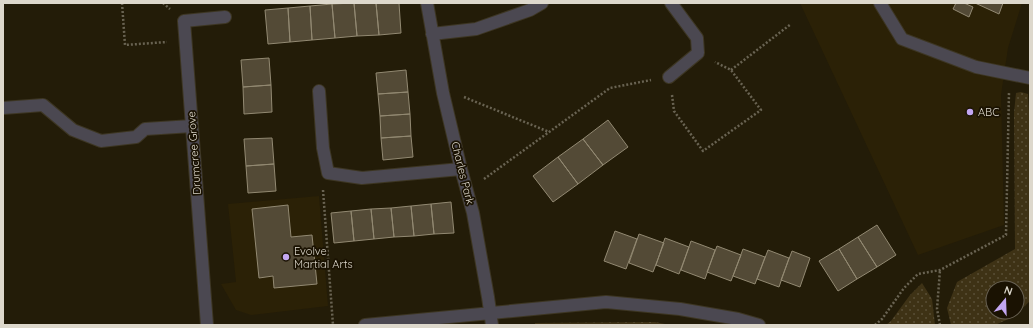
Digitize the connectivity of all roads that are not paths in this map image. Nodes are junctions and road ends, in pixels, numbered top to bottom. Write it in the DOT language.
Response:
graph roads {
  1 [pos="427,3"];
  2 [pos="542,3"];
  3 [pos="671,3"];
  4 [pos="880,3"];
  5 [pos="225,17"];
  6 [pos="432,34"];
  7 [pos="669,77"];
  8 [pos="1030,78"];
  9 [pos="319,91"];
  10 [pos="3,108"];
  11 [pos="192,126"];
  12 [pos="461,169"];
  13 [pos="491,319"];
  14 [pos="207,325"];
  15 [pos="365,325"];
  16 [pos="759,325"];
  1 -- 6 [label="street, Charles Park"];
  2 -- 6 [label="street"];
  3 -- 7 [label="street"];
  4 -- 8 [label="street"];
  5 -- 11 [label="street, Drumcree Grove"];
  6 -- 12 [label="street, Charles Park"];
  9 -- 12 [label="street"];
  10 -- 11 [label="street"];
  11 -- 14 [label="street, Drumcree Grove"];
  12 -- 13 [label="street, Charles Park"];
  13 -- 15 [label="street"];
  13 -- 16 [label="street"];
}
